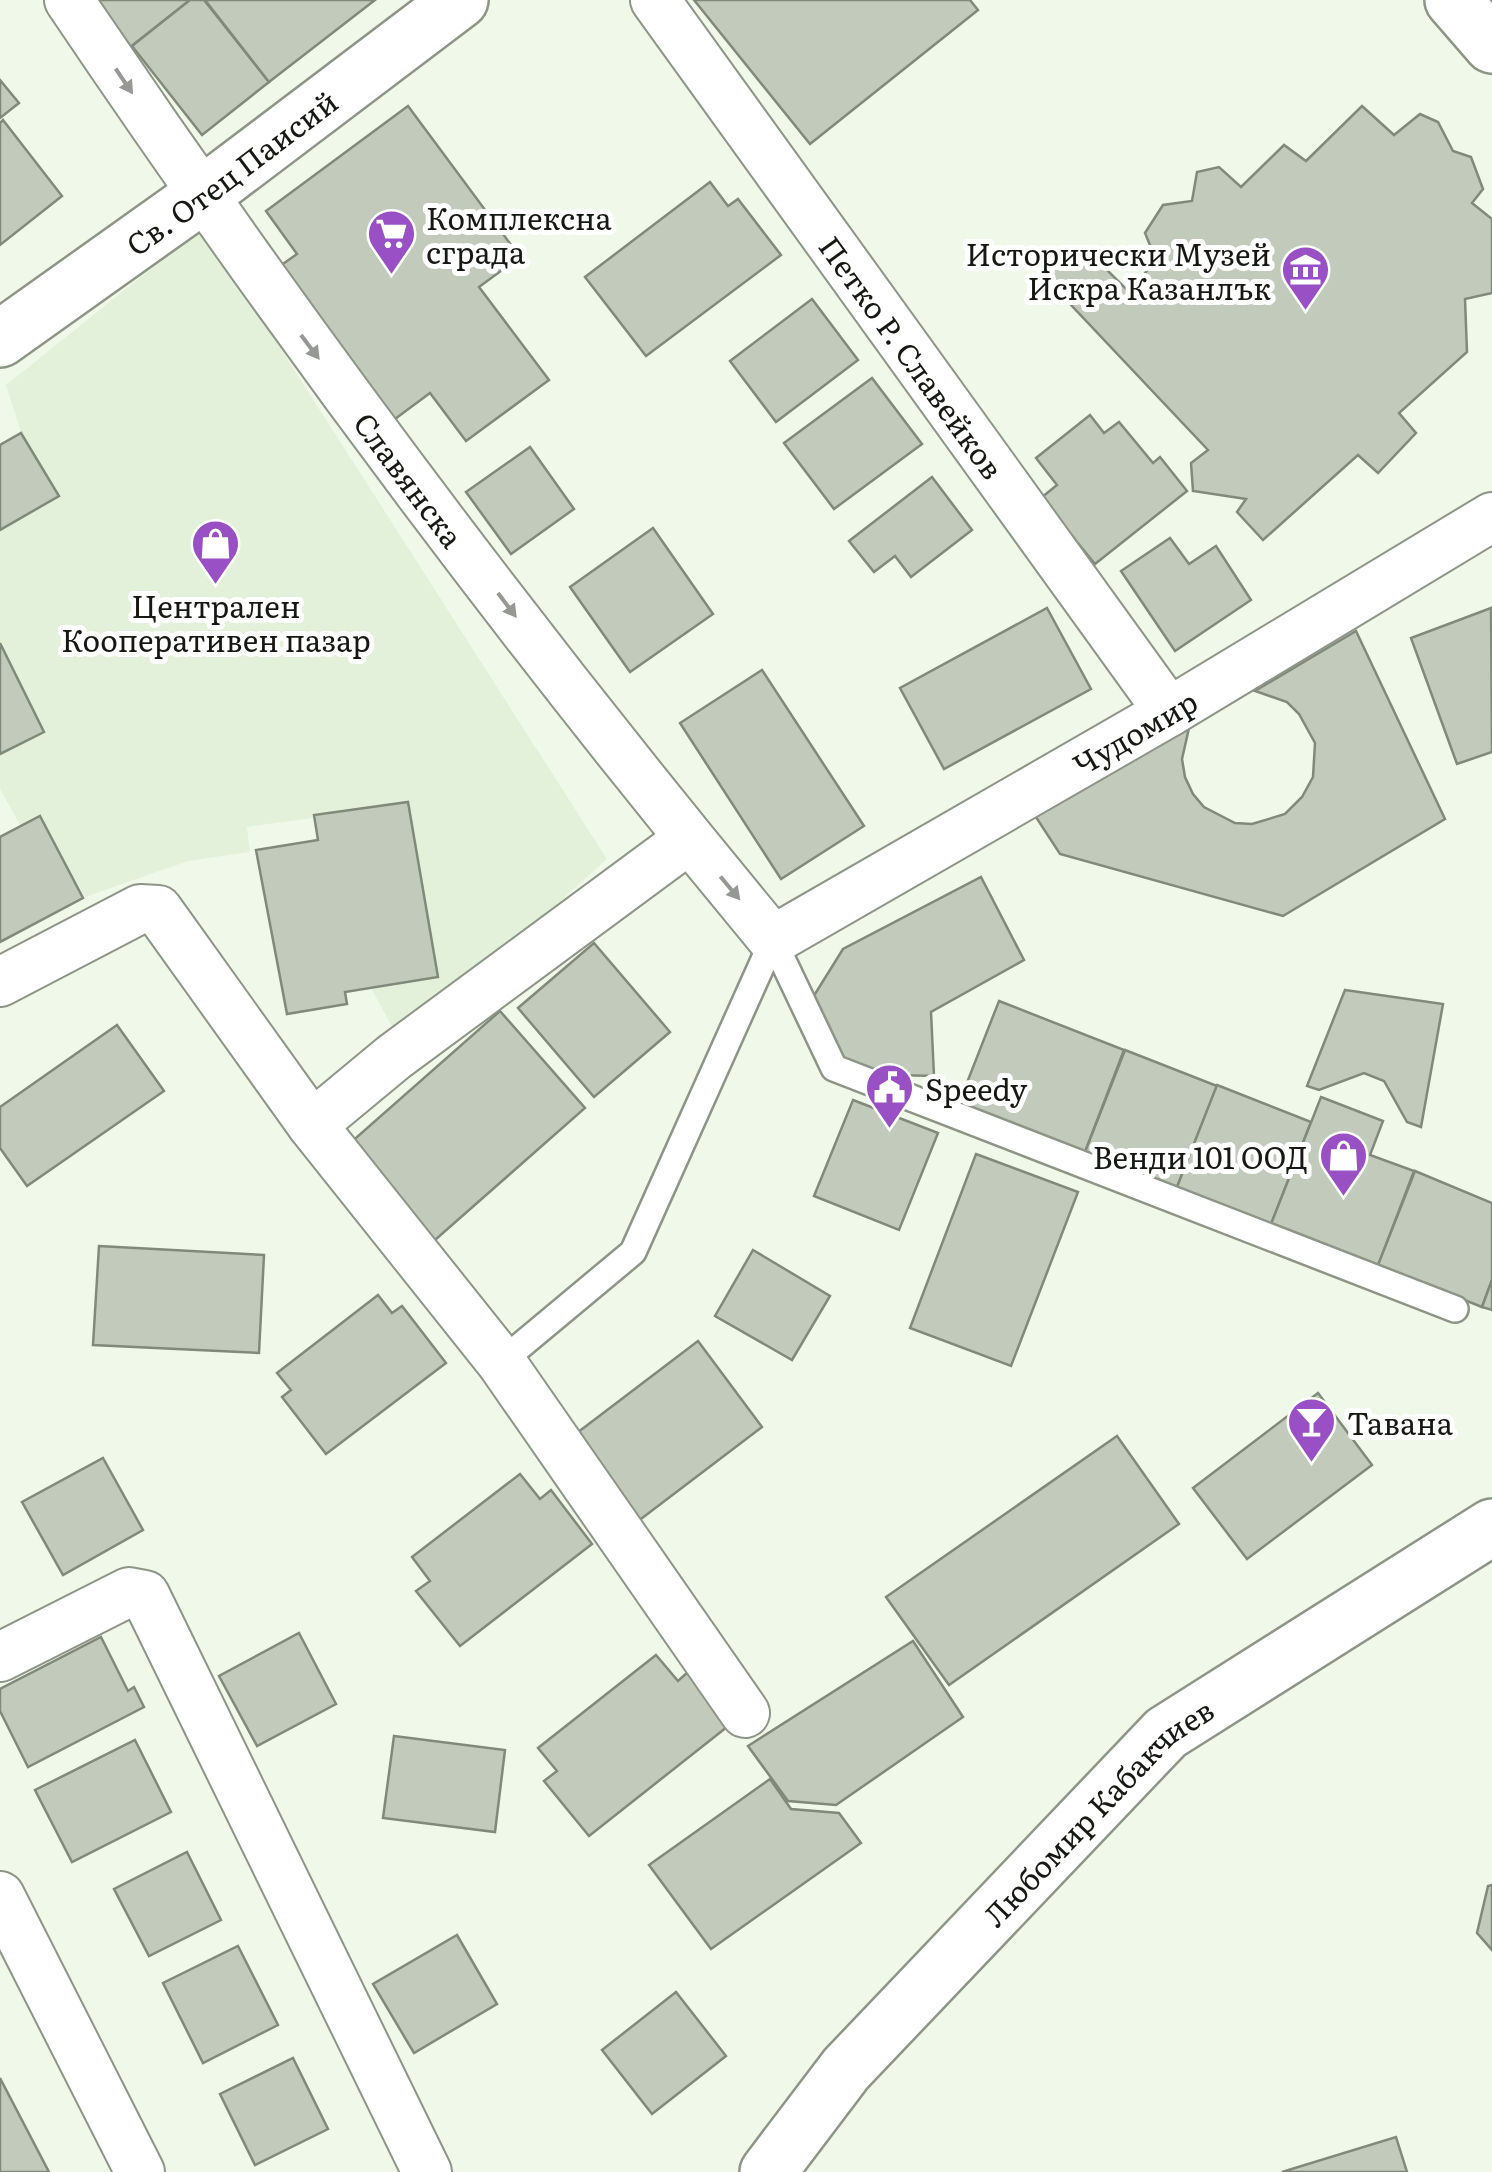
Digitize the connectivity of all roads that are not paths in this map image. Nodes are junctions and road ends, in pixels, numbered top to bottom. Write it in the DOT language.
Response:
graph roads {
  1 [pos="69,0"];
  2 [pos="460,0"];
  3 [pos="655,0"];
  4 [pos="1453,0"];
  5 [pos="1492,45"];
  6 [pos="201,196"];
  7 [pos="0,338"];
  8 [pos="1492,517"];
  9 [pos="1169,712"];
  10 [pos="689,839"];
  11 [pos="773,940"];
  12 [pos="0,982"];
  13 [pos="312,1125"];
  14 [pos="1455,1308"];
  15 [pos="501,1362"];
  16 [pos="1492,1527"];
  17 [pos="0,1656"];
  18 [pos="745,1713"];
  19 [pos="0,1896"];
  20 [pos="140,2172"];
  21 [pos="426,2172"];
  22 [pos="768,2172"];
  1 -- 6 [label="street, Славянска, one-way"];
  2 -- 6 [label="street, Св. Отец Паисий"];
  3 -- 9 [label="street, Петко Р. Славейков"];
  4 -- 5 [label="street"];
  6 -- 7 [label="street, Св. Отец Паисий"];
  6 -- 10 [label="street, Славянска, one-way"];
  8 -- 9 [label="street, Чудомир"];
  9 -- 11 [label="street, Чудомир"];
  10 -- 11 [label="street, Славянска, one-way"];
  10 -- 13 [label="street"];
  11 -- 14 [label="lane"];
  11 -- 15 [label="lane"];
  12 -- 13 [label="street"];
  13 -- 15 [label="street"];
  15 -- 18 [label="street"];
  16 -- 22 [label="street, Любомир Кабакчиев"];
  17 -- 21 [label="street"];
  19 -- 20 [label="street"];
}
